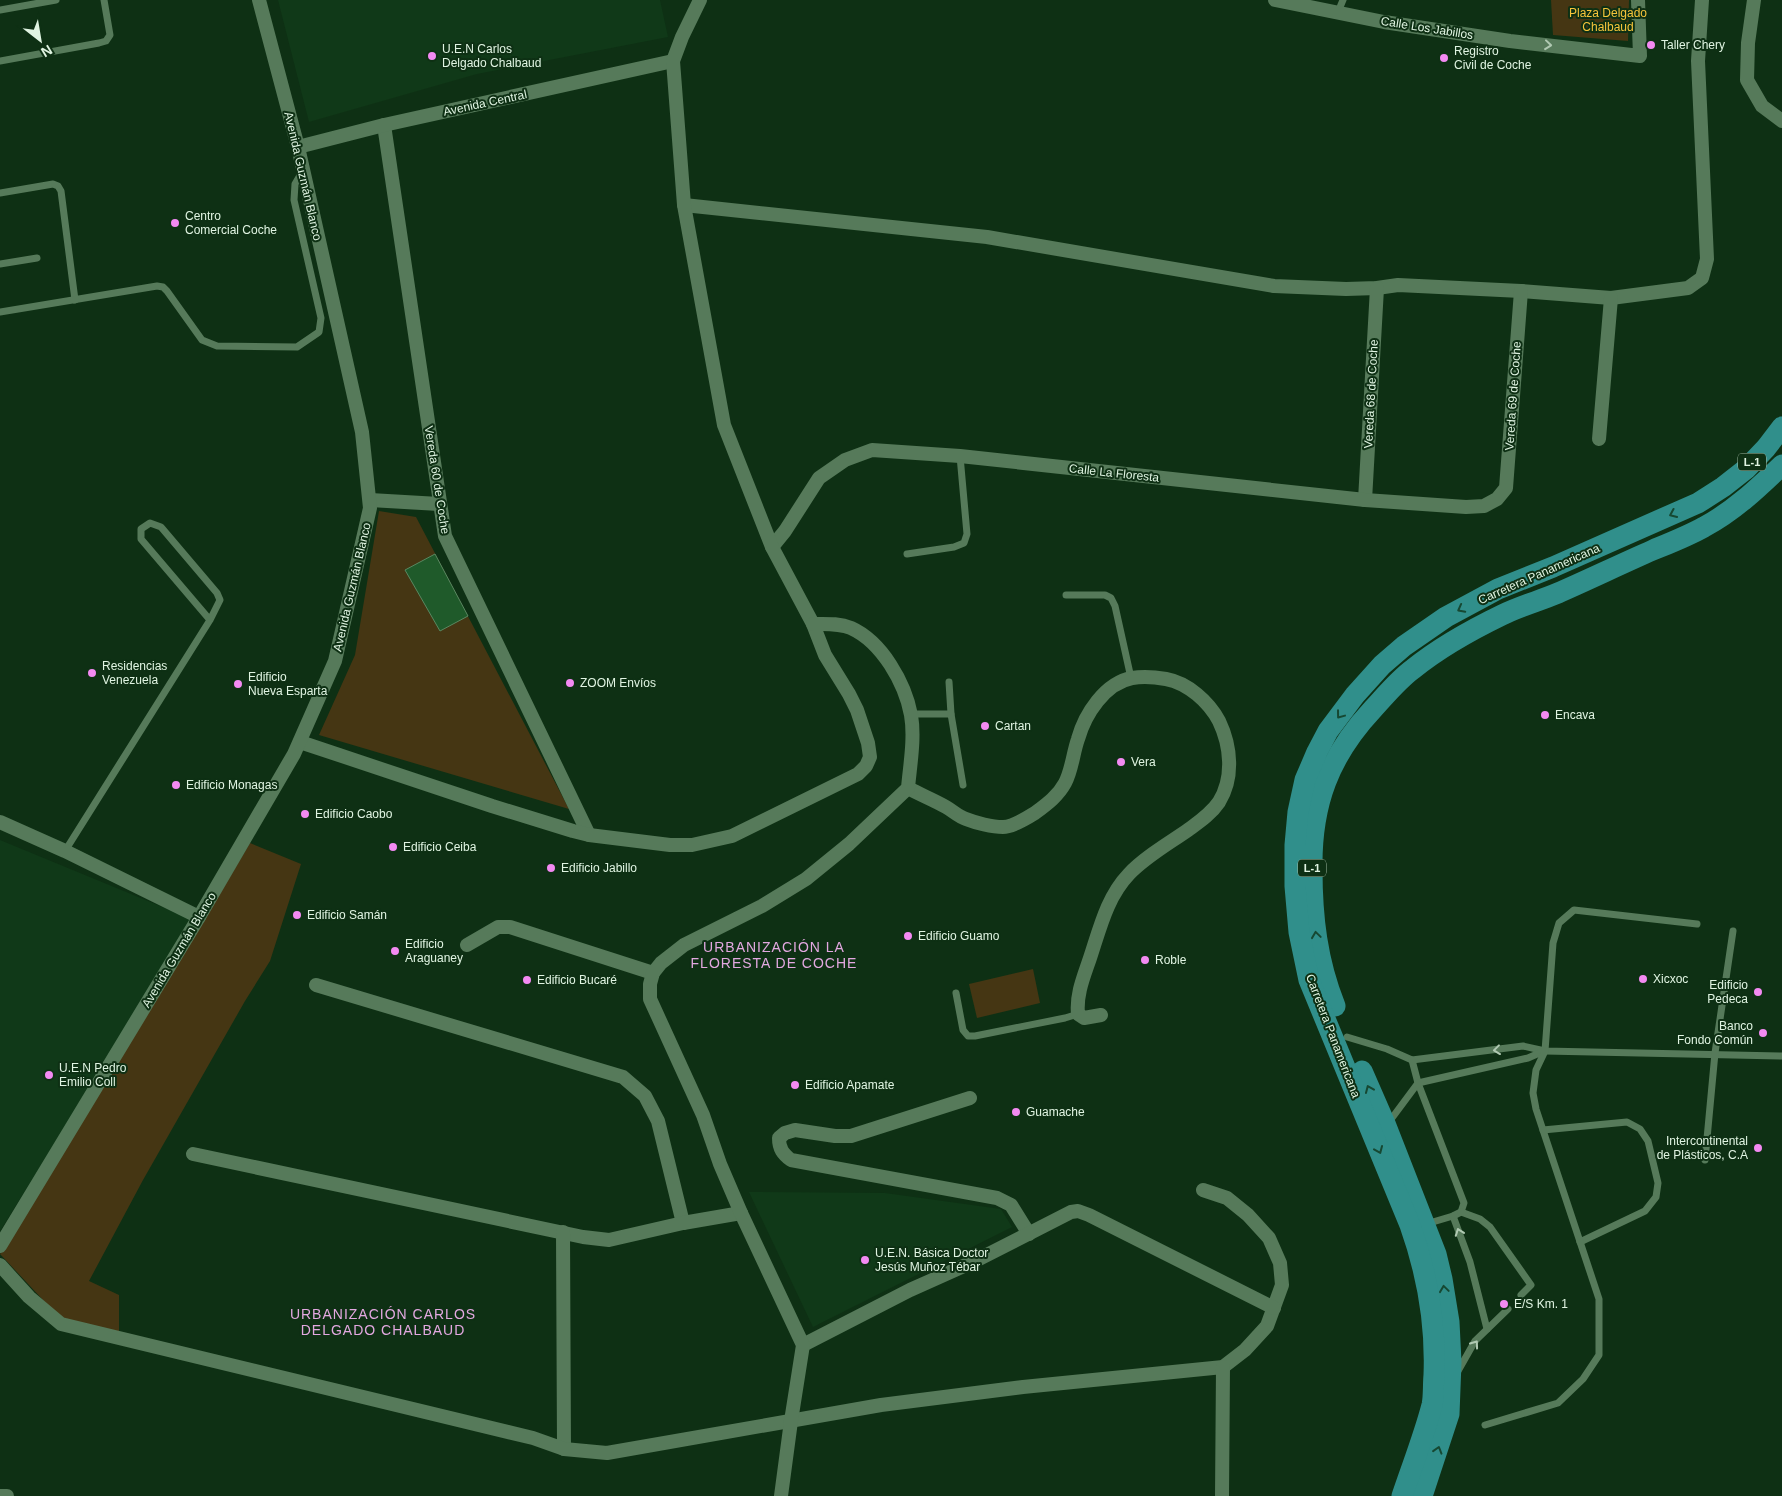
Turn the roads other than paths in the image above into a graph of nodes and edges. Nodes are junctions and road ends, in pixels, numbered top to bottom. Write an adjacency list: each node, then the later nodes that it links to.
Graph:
1 (56, 0): 10 (lane)
2 (104, 0): 11 (lane)
3 (259, 0): 15 (street, Avenida Guzmán Blanco)
4 (700, 0): 12 (street)
5 (1275, 0): 9 (street, Calle Los Jabillos)
6 (1638, 0): 9 (street, Calle Los Jabillos, one-way to 6)
7 (1702, 0): 23 (street)
8 (1754, 0): 13 (street)
9 (1341, 6)
10 (0, 10)
11 (0, 61)
12 (673, 62): 14 (street, Avenida Central); 18 (street)
13 (1782, 121)
14 (384, 125): 15 (street, Avenida Central); 33 (street, Vereda 60 de Coche)
15 (298, 146): 16 (street, Avenida Guzmán Blanco)
16 (303, 172): 24 (lane); 31 (street, Avenida Guzmán Blanco)
17 (0, 193): 24 (lane)
18 (684, 205): 21 (street); 34 (street)
19 (37, 258): 20 (lane)
20 (0, 264)
21 (1377, 288): 22 (street); 32 (street, Vereda 68 de Coche)
22 (1521, 291): 23 (street); 30 (street, Vereda 69 de Coche)
23 (1611, 298): 27 (street)
24 (76, 300): 25 (lane)
25 (0, 312)
26 (1782, 427): 94 (main road, Carretera Panamericana / L-1, one-way to 94)
27 (1599, 439)
28 (960, 456): 32 (street, Calle La Floresta); 34 (street, Calle La Floresta); 35 (lane)
29 (1778, 472): 58 (main road, Carretera Panamericana / L-1, one-way to 29)
30 (1497, 499): 32 (street, Calle La Floresta)
31 (370, 500): 33 (street); 43 (street, Avenida Guzmán Blanco)
32 (1365, 500)
33 (439, 504): 47 (street, Vereda 60 de Coche)
34 (772, 547): 38 (street)
35 (907, 554)
36 (1066, 595): 39 (lane)
37 (210, 620): 37 (lane); 48 (lane)
38 (813, 624): 41 (street); 47 (street)
39 (1131, 678): 45 (street); 56 (street)
40 (949, 682): 42 (lane)
41 (910, 714): 42 (lane); 45 (street)
42 (951, 714): 44 (lane)
43 (300, 742): 47 (street); 49 (street, Avenida Guzmán Blanco)
44 (963, 785)
45 (908, 788): 53 (street)
46 (0, 822): 48 (street)
47 (589, 834)
48 (64, 851): 49 (street)
49 (199, 917): 78 (street, Avenida Guzmán Blanco)
50 (1697, 924): 59 (lane)
51 (1733, 931): 60 (lane)
52 (467, 945): 53 (street)
53 (653, 973): 71 (street)
54 (316, 985): 73 (street)
55 (956, 993): 56 (lane)
56 (1078, 1014): 57 (street)
57 (1101, 1015)
58 (1347, 1037): 62 (lane); 65 (main road, Carretera Panamericana / L-1, one-way to 58)
59 (1544, 1051): 60 (lane); 62 (lane, one-way to 62); 63 (lane); 66 (lane)
60 (1715, 1053): 61 (lane); 68 (lane)
61 (1782, 1056)
62 (1412, 1060): 63 (lane)
63 (1418, 1083): 65 (lane); 70 (lane)
64 (970, 1098): 76 (street)
65 (1386, 1126): 74 (main road, Carretera Panamericana / L-1)
66 (1543, 1130): 77 (lane); 77 (lane)
67 (193, 1154): 75 (street)
68 (1706, 1160)
69 (1203, 1190): 81 (street)
70 (1461, 1212): 72 (lane); 80 (lane)
71 (741, 1213): 73 (street); 84 (street)
72 (1453, 1216): 74 (lane); 83 (lane, one-way to 72)
73 (683, 1223): 75 (street)
74 (1426, 1224): 86 (main road, Carretera Panamericana / L-1, one-way to 74)
75 (563, 1232): 89 (street)
76 (1029, 1234): 81 (street); 84 (street)
77 (1580, 1242): 88 (lane)
78 (0, 1246)
79 (0, 1266): 89 (street)
80 (1521, 1295)
81 (1274, 1308): 85 (street)
82 (1508, 1309): 83 (lane)
83 (1487, 1329): 86 (lane, one-way to 83)
84 (803, 1345): 87 (street)
85 (1223, 1367): 87 (street); 93 (street)
86 (1450, 1385): 95 (main road, Carretera Panamericana / L-1, one-way to 86)
87 (791, 1421): 89 (street); 92 (street)
88 (1485, 1425)
89 (564, 1449)
90 (0, 1496): 91 (street)
91 (6, 1496)
92 (781, 1496)
93 (1222, 1496)
94 (1402, 1496)
95 (1422, 1496)

